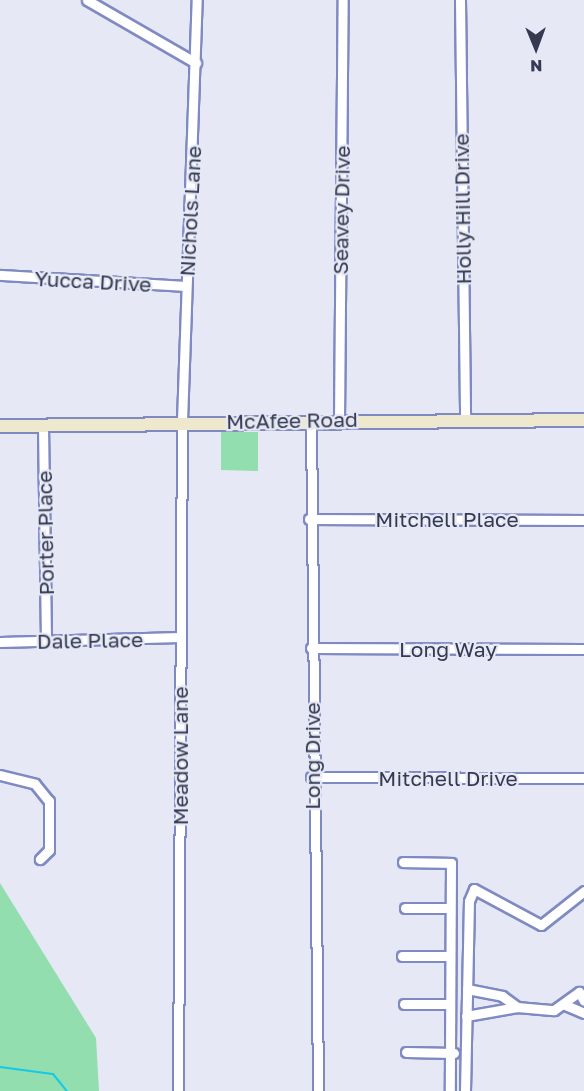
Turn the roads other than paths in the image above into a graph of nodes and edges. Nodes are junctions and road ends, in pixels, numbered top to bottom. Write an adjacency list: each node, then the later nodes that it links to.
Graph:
1 (87, 0): 5 (street)
2 (198, 0): 5 (street, Nichols Lane)
3 (343, 0): 10 (street, Seavey Drive)
4 (460, 0): 8 (street, Holly Hill Drive)
5 (196, 63): 7 (street, Nichols Lane)
6 (0, 275): 7 (street, Yucca Drive)
7 (186, 286): 12 (street, Nichols Lane)
8 (465, 419): 10 (street, McAfee Road); 11 (street, McAfee Road)
9 (310, 420): 10 (street, McAfee Road); 12 (street, McAfee Road); 15 (street, Long Drive)
10 (339, 420)
11 (584, 420)
12 (182, 421): 14 (street, McAfee Road); 17 (street, Meadow Lane)
13 (0, 426): 14 (street, McAfee Road)
14 (43, 426): 18 (street, Porter Place)
15 (309, 519): 16 (street, Mitchell Place); 20 (street, Long Drive)
16 (584, 520)
17 (180, 637): 18 (street, Dale Place); 47 (street, Meadow Lane)
18 (46, 641): 19 (street, Dale Place)
19 (0, 642)
20 (311, 648): 21 (street, Long Way); 23 (street, Long Drive)
21 (584, 649)
22 (0, 775): 25 (street)
23 (311, 777): 24 (street, Mitchell Drive); 48 (street, Long Drive)
24 (584, 778)
25 (40, 860)
26 (403, 861): 29 (street)
27 (584, 891): 32 (street)
28 (405, 908): 29 (street)
29 (450, 908): 31 (street)
30 (402, 956): 31 (street)
31 (450, 957): 35 (street)
32 (467, 989): 37 (street); 39 (street)
33 (584, 1001): 36 (street)
34 (404, 1004): 35 (street)
35 (450, 1004): 40 (street)
36 (563, 1004): 37 (street); 38 (street)
37 (517, 1007): 39 (street)
38 (584, 1013)
39 (466, 1016): 41 (street)
40 (450, 1026): 41 (street); 43 (street)
41 (465, 1026): 44 (street)
42 (406, 1052): 43 (street)
43 (450, 1053): 44 (street); 45 (street)
44 (465, 1054): 46 (street)
45 (450, 1089): 46 (street)
46 (465, 1089)
47 (178, 1091)
48 (318, 1091)

